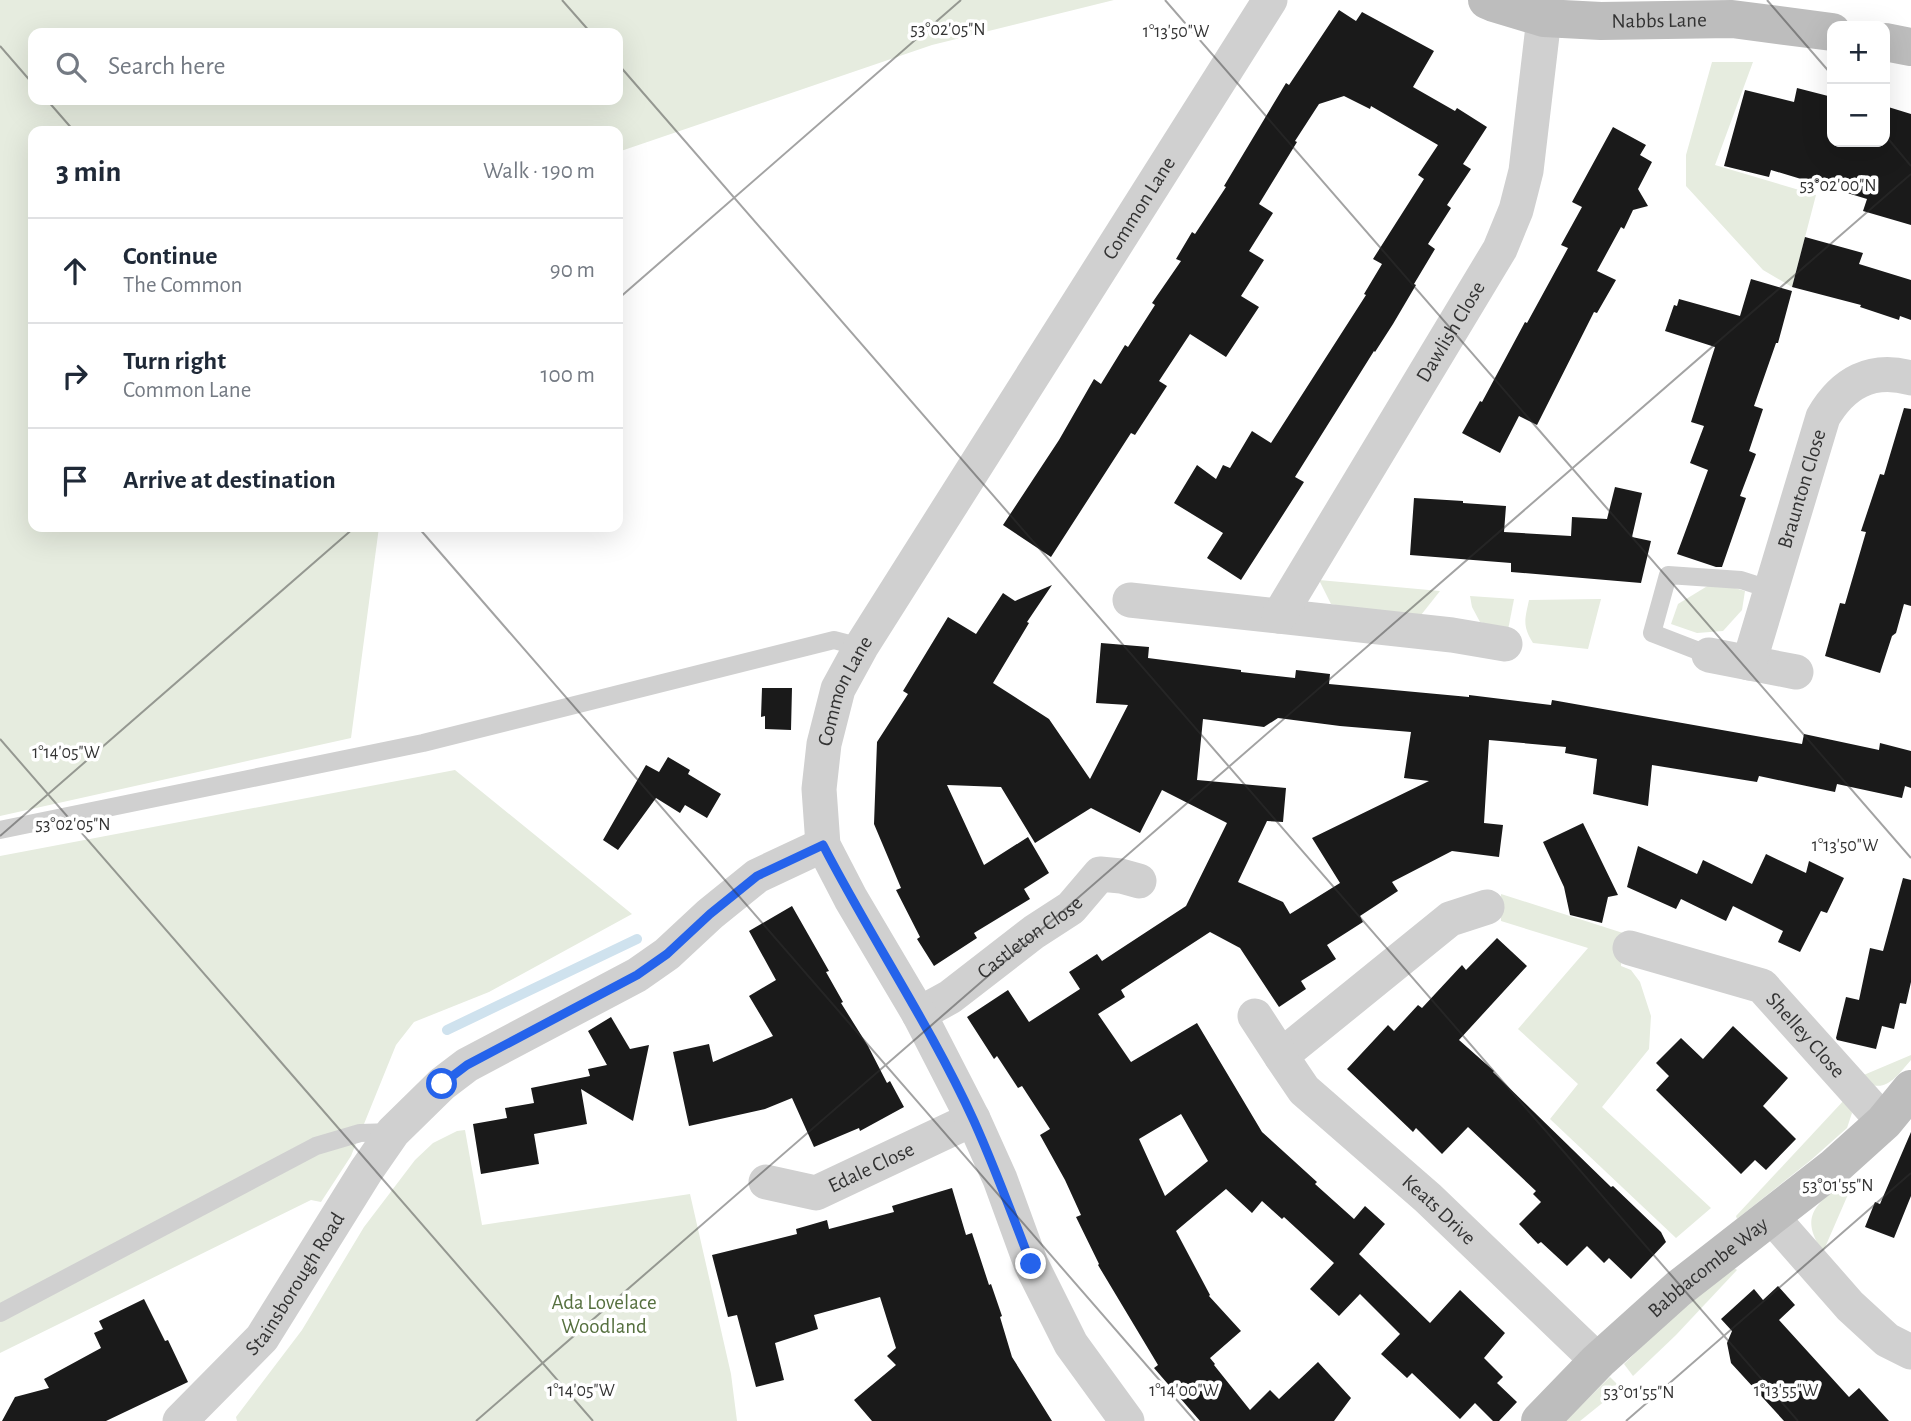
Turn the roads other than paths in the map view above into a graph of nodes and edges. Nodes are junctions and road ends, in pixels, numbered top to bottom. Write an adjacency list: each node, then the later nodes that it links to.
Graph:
1 (1270, 0): 12 (street, Common Lane)
2 (1487, 0): 3 (street, Nabbs Lane)
3 (1544, 18): 4 (street, Nabbs Lane); 10 (street, Dawlish Close)
4 (1827, 31)
5 (1890, 43): 6 (street)
6 (1911, 47)
7 (1911, 377): 8 (street, Braunton Close)
8 (1772, 590): 13 (lane); 14 (street, Braunton Close)
9 (1130, 600): 10 (street)
10 (1279, 616): 11 (street)
11 (1505, 644)
12 (861, 647): 16 (lane); 17 (street, Common Lane)
13 (1709, 656): 14 (street)
14 (1749, 663): 15 (street)
15 (1796, 673)
16 (0, 830)
17 (823, 845): 21 (street, Common Lane); 27 (street, Stainsborough Road)
18 (1139, 881): 21 (street, Castleton Close)
19 (1487, 908): 23 (street)
20 (1630, 948): 26 (street, Shelley Close)
21 (919, 1014): 25 (street, Common Lane)
22 (1255, 1016): 23 (street, Keats Drive)
23 (1281, 1056): 32 (street, Keats Drive)
24 (1911, 1089): 26 (street, Babbacombe Way)
25 (973, 1119): 28 (street, Edale Close); 33 (street, Common Lane)
26 (1884, 1122): 29 (street, Babbacombe Way)
27 (393, 1132): 30 (lane); 34 (street, Stainsborough Road)
28 (766, 1182)
29 (1772, 1216): 31 (street); 32 (street, Babbacombe Way)
30 (0, 1313)
31 (1911, 1352)
32 (1598, 1362): 35 (street, Babbacombe Way)
33 (1124, 1420)
34 (180, 1421)
35 (1540, 1421)

